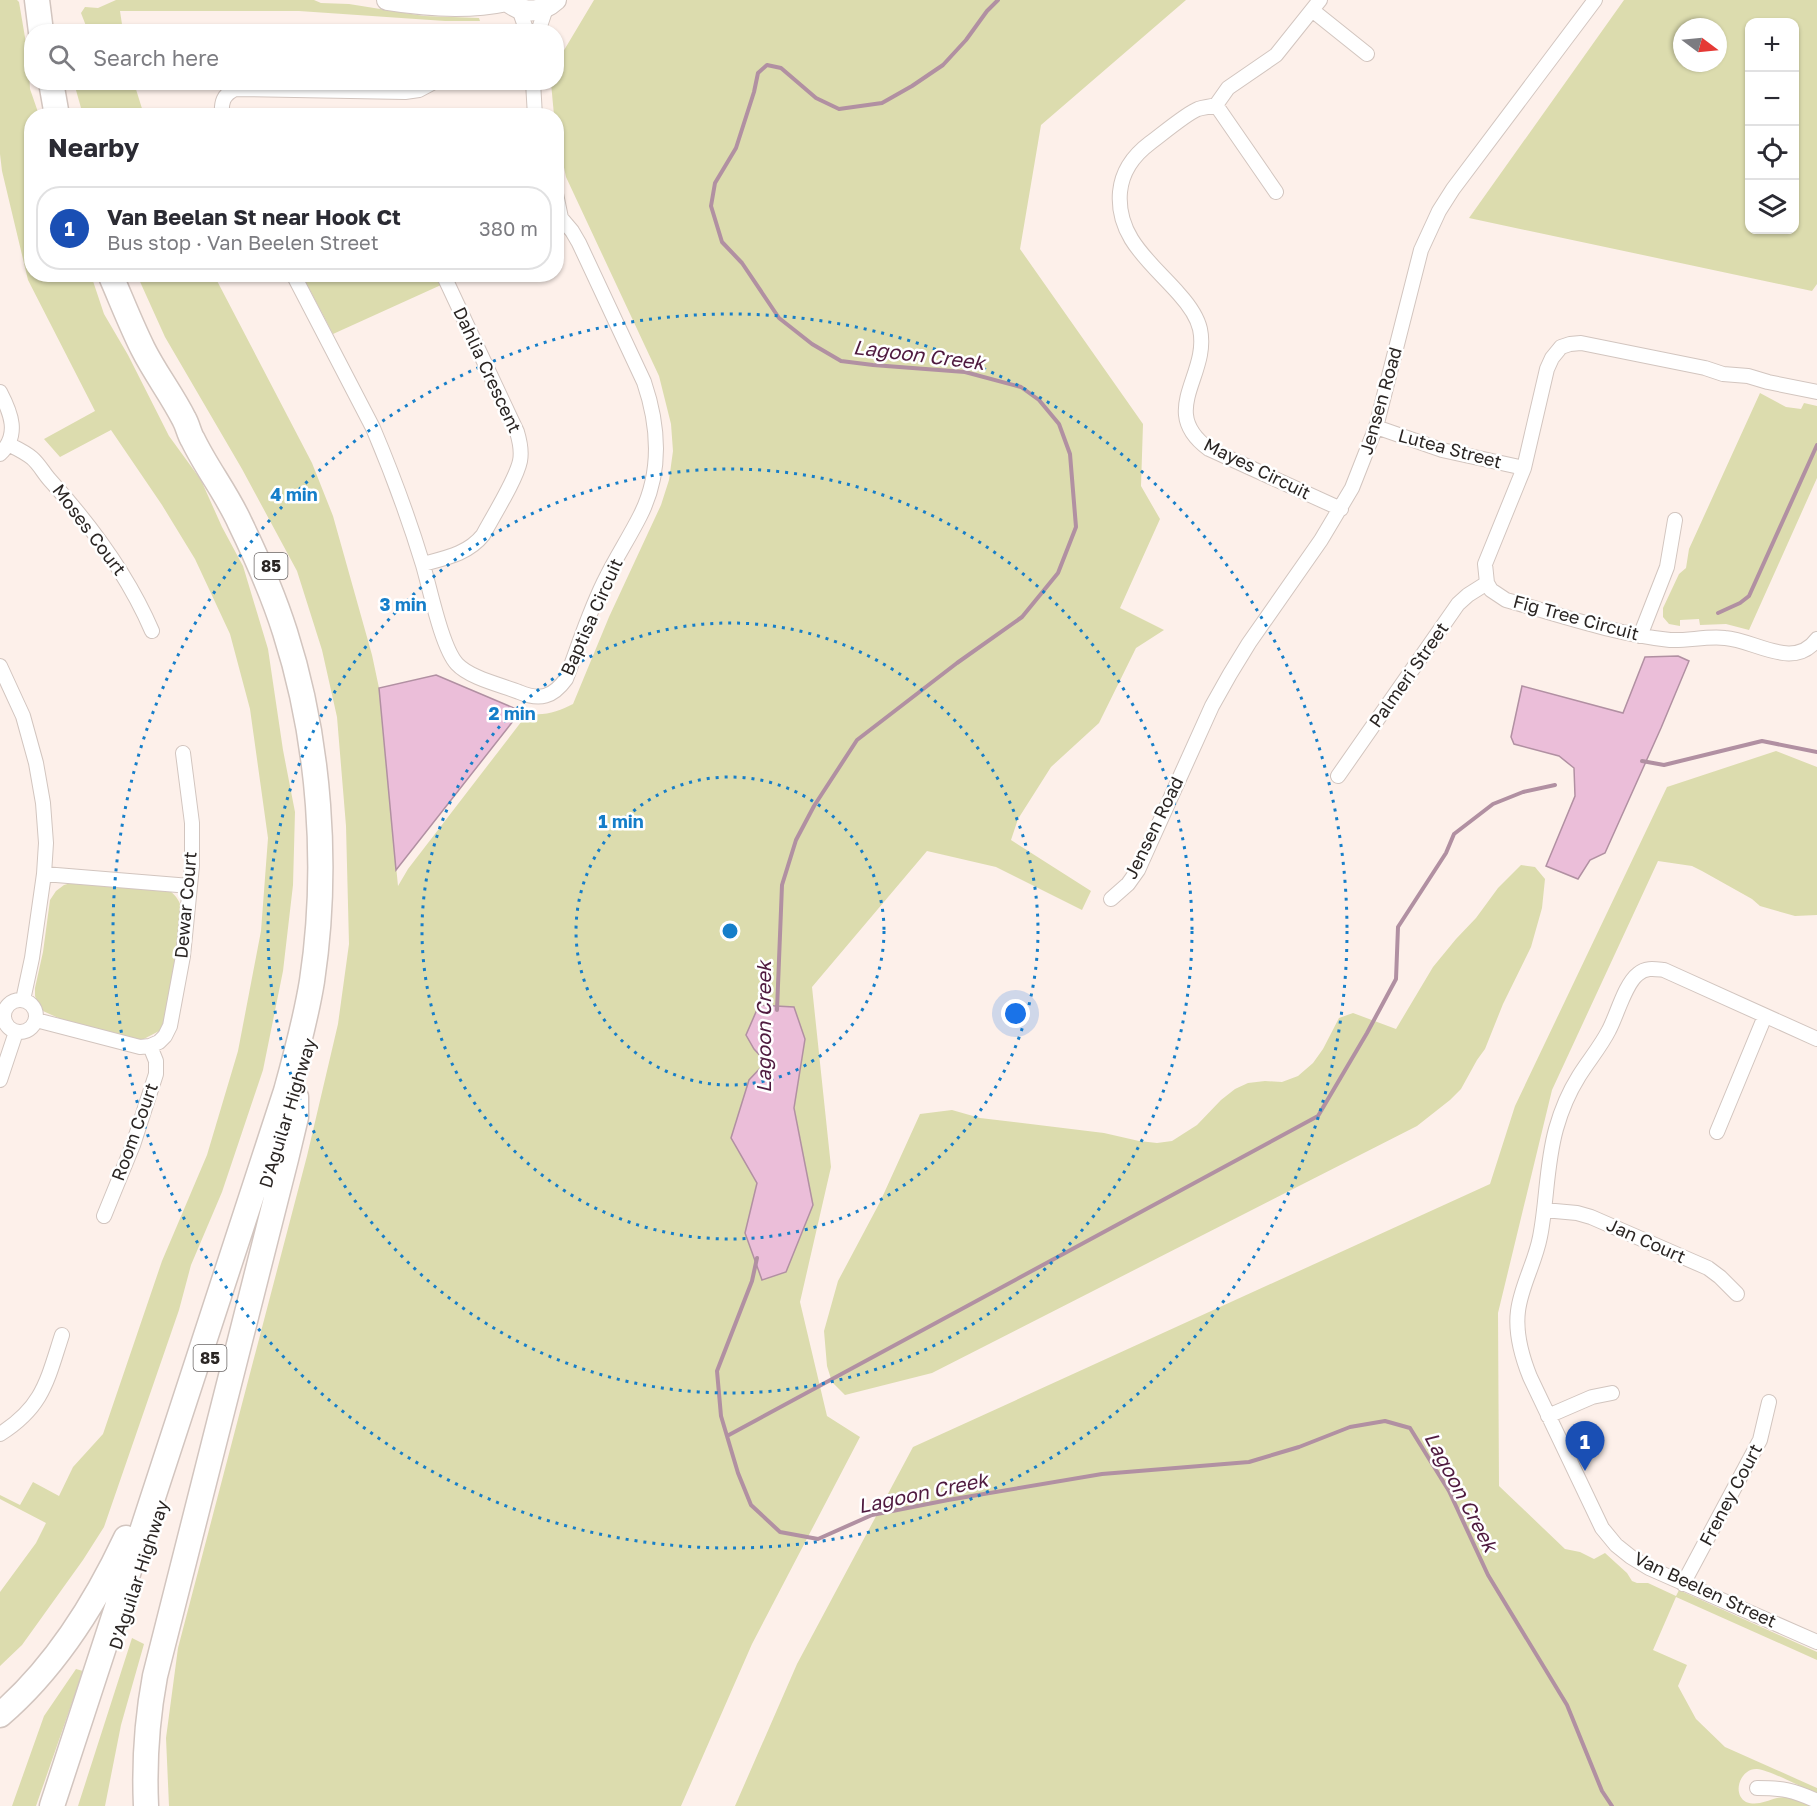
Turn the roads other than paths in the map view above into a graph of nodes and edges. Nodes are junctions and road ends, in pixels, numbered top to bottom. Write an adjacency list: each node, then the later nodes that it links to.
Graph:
1 (37, 0): 7 (highway)
2 (387, 0): 4 (main road)
3 (1595, 0): 28 (street, Jensen Road)
4 (511, 3): 5 (main road); 8 (street)
5 (551, 4): 9 (street)
6 (1316, 5): 10 (street); 16 (street, Mayes Circuit)
7 (41, 24)
8 (523, 24)
9 (542, 24)
10 (1367, 54)
11 (52, 90): 17 (highway)
12 (234, 90): 18 (street)
13 (292, 90): 14 (street)
14 (419, 90)
15 (533, 90): 19 (street)
16 (1216, 105): 20 (street); 31 (street, Mayes Circuit)
17 (56, 108)
18 (221, 108)
19 (534, 108)
20 (1276, 192)
21 (564, 224): 33 (street, Baptisa Circuit)
22 (114, 282): 27 (highway, D'Aguilar Highway / 85)
23 (297, 282): 33 (street, Baptisa Circuit)
24 (447, 282): 33 (street, Dahlia Crescent)
25 (0, 392): 29 (street)
26 (1817, 392): 30 (street)
27 (185, 421): 52 (highway, D'Aguilar Highway / 85); 58 (highway, D'Aguilar Highway / 85)
28 (1377, 427): 30 (street, Lutea Street); 31 (street, Jensen Road)
29 (4, 449): 35 (street, Moses Court)
30 (1524, 468): 34 (street)
31 (1341, 509): 43 (street, Jensen Road)
32 (1675, 520): 36 (street)
33 (423, 564)
34 (1487, 583): 36 (street, Fig Tree Circuit); 40 (street, Palmeri Street)
35 (152, 631)
36 (1640, 636): 37 (street, Fig Tree Circuit)
37 (1817, 639)
38 (0, 666): 41 (street)
39 (183, 753): 42 (street, Dewar Court)
40 (1338, 776)
41 (44, 874): 42 (street); 44 (street)
42 (190, 886): 50 (street, Dewar Court)
43 (1112, 899)
44 (23, 1000): 45 (street); 47 (street)
45 (2, 1012): 48 (street)
46 (1765, 1016): 49 (street, Van Beelen Street); 53 (street); 54 (street, Van Beelen Street)
47 (36, 1020): 48 (street); 50 (street)
48 (16, 1032): 51 (street)
49 (1817, 1039)
50 (150, 1046): 55 (street, Room Court)
51 (0, 1080)
52 (296, 1097): 69 (highway, D'Aguilar Highway / 85); 70 (highway)
53 (1717, 1132)
54 (1544, 1210): 56 (street, Jan Court); 61 (street, Van Beelen Street)
55 (104, 1216)
56 (1737, 1294)
57 (62, 1335): 62 (street)
58 (199, 1356): 65 (highway, D'Aguilar Highway / 85); 68 (highway)
59 (1612, 1393): 61 (street)
60 (1769, 1402): 63 (street, Freney Court)
61 (1548, 1416): 63 (street, Van Beelen Street)
62 (0, 1434)
63 (1683, 1584): 64 (street, Van Beelen Street)
64 (1817, 1642)
65 (0, 1715)
66 (1757, 1788): 67 (street)
67 (1817, 1802)
68 (52, 1806)
69 (64, 1806)
70 (146, 1806)

